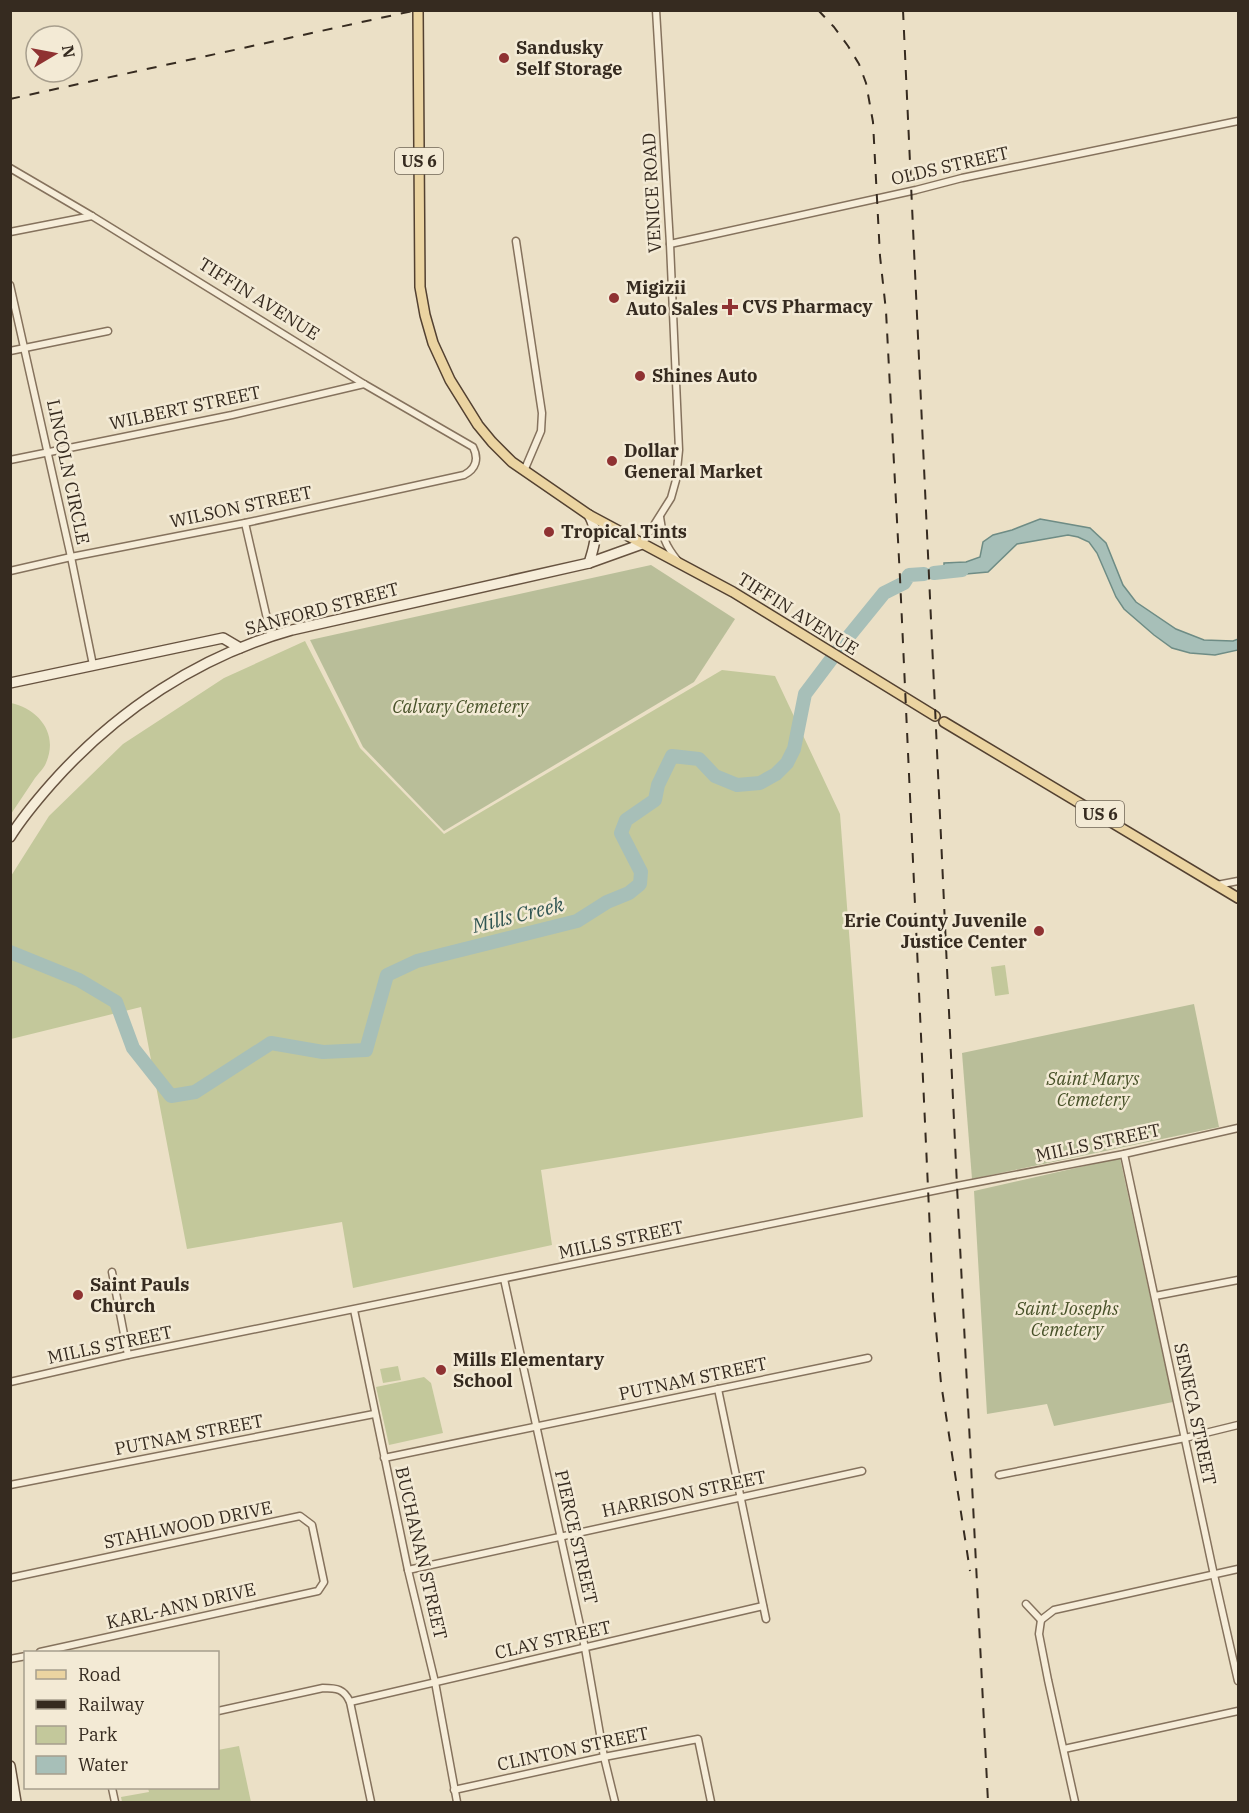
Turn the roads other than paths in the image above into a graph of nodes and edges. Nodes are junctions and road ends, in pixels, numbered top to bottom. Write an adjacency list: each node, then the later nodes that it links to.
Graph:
1 (418, 10): 17 (main road, US 6)
2 (656, 10): 8 (street, VENICE ROAD)
3 (1239, 121): 8 (street, OLDS STREET)
4 (10, 168): 5 (street, TIFFIN AVENUE)
5 (92, 216): 6 (street); 13 (street, TIFFIN AVENUE)
6 (10, 232)
7 (516, 241): 17 (street)
8 (669, 244): 19 (street, VENICE ROAD)
9 (10, 285): 11 (street, LINCOLN CIRCLE)
10 (108, 331): 11 (street)
11 (24, 348): 12 (street); 14 (street, LINCOLN CIRCLE)
12 (10, 351)
13 (364, 384): 14 (street, WILBERT STREET); 16 (street, TIFFIN AVENUE)
14 (48, 452): 15 (street, WILBERT STREET); 22 (street, LINCOLN CIRCLE)
15 (10, 460)
16 (475, 467): 20 (street, WILSON STREET)
17 (524, 471): 18 (main road, US 6)
18 (590, 515): 21 (main road, US 6); 23 (main road)
19 (660, 517): 21 (street, VENICE ROAD); 24 (street)
20 (245, 523): 22 (street, WILSON STREET); 26 (street)
21 (642, 544): 23 (main road, SANFORD STREET); 24 (main road, TIFFIN AVENUE / US 6)
22 (71, 557): 25 (street, WILSON STREET); 28 (street, LINCOLN CIRCLE)
23 (589, 562): 26 (main road, SANFORD STREET)
24 (682, 566): 30 (main road, TIFFIN AVENUE / US 6)
25 (10, 571)
26 (271, 636): 27 (main road, SANFORD STREET)
27 (240, 648): 28 (main road, SANFORD STREET); 32 (main road)
28 (93, 665): 29 (main road, SANFORD STREET)
29 (10, 682)
30 (935, 716)
31 (944, 722): 34 (main road, US 6)
32 (10, 837)
33 (1239, 881): 34 (street)
34 (1217, 885): 35 (main road, US 6)
35 (1239, 898)
36 (1239, 1128): 37 (street, MILLS STREET)
37 (1124, 1154): 39 (street, MILLS STREET); 41 (street, SENECA STREET)
38 (112, 1272): 43 (street)
39 (504, 1279): 42 (street, MILLS STREET); 49 (street, PIERCE STREET)
40 (1239, 1280): 41 (street)
41 (1155, 1296): 50 (street, SENECA STREET)
42 (354, 1310): 43 (street, MILLS STREET); 47 (street, BUCHANAN STREET)
43 (128, 1355): 45 (street, MILLS STREET)
44 (868, 1358): 46 (street, PUTNAM STREET)
45 (10, 1382)
46 (718, 1389): 49 (street, PUTNAM STREET); 55 (street)
47 (374, 1414): 51 (street, BUCHANAN STREET); 54 (street, PUTNAM STREET)
48 (1239, 1425): 50 (street)
49 (535, 1427): 51 (street, PUTNAM STREET); 56 (street, PIERCE STREET)
50 (1185, 1438): 53 (street); 59 (street, SENECA STREET)
51 (384, 1458): 58 (street, BUCHANAN STREET)
52 (862, 1470): 55 (street, HARRISON STREET)
53 (999, 1475)
54 (10, 1485)
55 (740, 1497): 56 (street, HARRISON STREET); 63 (street)
56 (561, 1536): 58 (street, HARRISON STREET); 66 (street, PIERCE STREET)
57 (1239, 1569): 59 (street)
58 (408, 1570): 69 (street, BUCHANAN STREET)
59 (1214, 1575): 65 (street); 68 (street, SENECA STREET)
60 (10, 1578): 61 (street, STAHLWOOD DRIVE)
61 (324, 1582): 67 (street, KARL-ANN DRIVE)
62 (1026, 1604): 65 (street)
63 (763, 1606): 64 (street); 66 (street, CLAY STREET)
64 (766, 1619)
65 (1041, 1620): 73 (street)
66 (585, 1648): 69 (street, CLAY STREET); 74 (street, PIERCE STREET)
67 (49, 1651)
68 (1239, 1681)
69 (435, 1682): 70 (street, CLAY STREET); 76 (street, BUCHANAN STREET)
70 (350, 1702): 71 (street); 78 (street)
71 (219, 1711)
72 (1239, 1711): 73 (street)
73 (1064, 1749): 82 (street)
74 (604, 1757): 76 (street, CLINTON STREET); 80 (street, PIERCE STREET); 81 (street, CLINTON STREET)
75 (10, 1766): 77 (main road)
76 (454, 1790): 79 (street, BUCHANAN STREET)
77 (16, 1803)
78 (371, 1803)
79 (457, 1803)
80 (615, 1803)
81 (711, 1803)
82 (1075, 1803)

